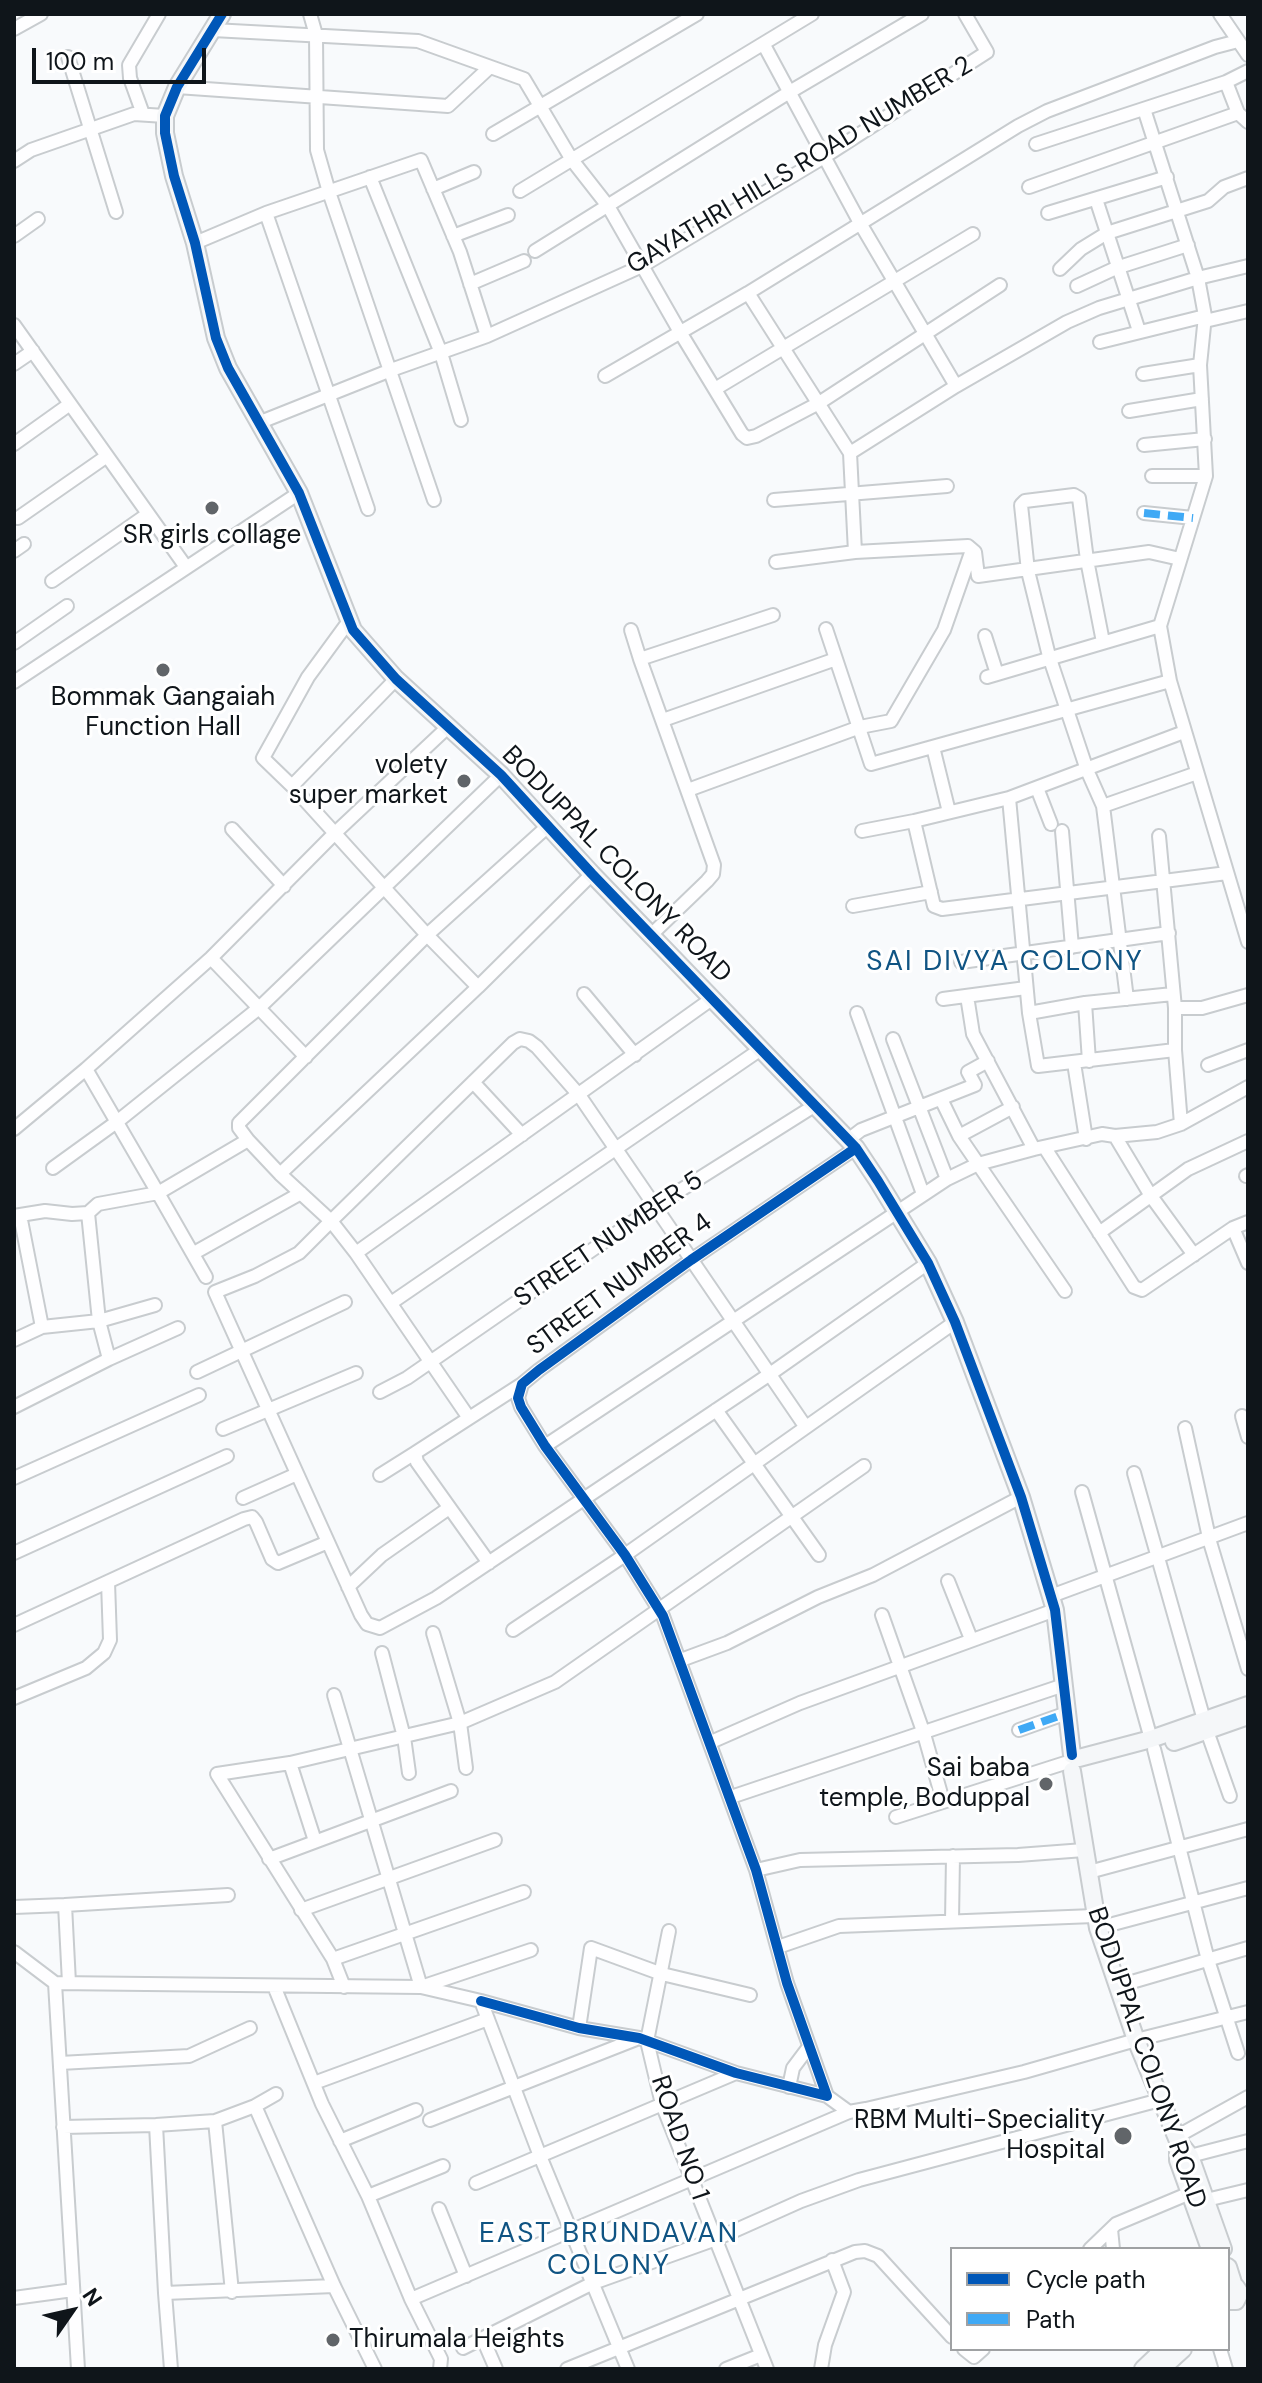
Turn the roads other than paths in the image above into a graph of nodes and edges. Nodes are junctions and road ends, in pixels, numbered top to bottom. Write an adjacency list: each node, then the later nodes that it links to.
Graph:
1 (41, 14): 10 (street)
2 (159, 14): 25 (street)
3 (222, 14): 11 (street, BODUPPAL COLONY ROAD)
4 (310, 14): 12 (street)
5 (697, 14): 23 (street)
6 (812, 14): 14 (street)
7 (922, 14): 21 (street)
8 (965, 14): 32 (street, GAYATHRI HILLS ROAD NUMBER 2)
9 (1220, 14): 13 (street)
10 (14, 29)
11 (213, 30): 12 (street); 20 (street, BODUPPAL COLONY ROAD)
12 (316, 35): 17 (street); 22 (street)
13 (1238, 41): 15 (street); 51 (street)
14 (764, 45): 21 (street); 33 (street)
15 (1248, 55)
16 (68, 57): 28 (street)
17 (490, 67): 22 (street); 23 (street)
18 (1248, 71): 19 (street)
19 (1226, 82): 24 (street); 27 (street)
20 (177, 87): 22 (street); 26 (street, BODUPPAL COLONY ROAD)
21 (788, 93): 32 (street); 44 (street)
22 (317, 98): 42 (street)
23 (541, 107): 29 (street); 33 (street)
24 (1144, 109): 30 (street); 31 (street)
25 (143, 114): 26 (street); 28 (street)
26 (165, 116): 56 (street, BODUPPAL COLONY ROAD)
27 (1243, 118): 30 (street)
28 (91, 127): 34 (street); 46 (street)
29 (493, 134)
30 (1156, 142): 37 (street); 39 (street)
31 (1036, 144)
32 (824, 157): 51 (street); 60 (street, GAYATHRI HILLS ROAD NUMBER 2)
33 (572, 160): 41 (street); 44 (street)
34 (14, 161)
35 (474, 172): 40 (street)
36 (370, 177): 40 (street); 42 (street); 81 (street)
37 (1167, 177): 43 (street); 45 (street)
38 (1248, 178): 45 (street)
39 (1029, 187)
40 (433, 189): 55 (street)
41 (520, 191)
42 (329, 192): 47 (street); 84 (street)
43 (1096, 199): 48 (street); 52 (street)
44 (608, 206): 58 (street); 60 (street)
45 (1178, 211): 52 (street); 57 (street)
46 (116, 212)
47 (266, 213): 56 (street); 89 (street)
48 (1048, 213)
49 (508, 215): 55 (street)
50 (38, 219): 54 (street)
51 (860, 223): 65 (street); 69 (street)
52 (1107, 233): 62 (street); 63 (street)
53 (973, 234): 65 (street)
54 (14, 236)
55 (453, 236): 66 (street)
56 (195, 243): 95 (street, BODUPPAL COLONY ROAD)
57 (1188, 245): 62 (street); 64 (street)
58 (535, 251)
59 (524, 261): 66 (street)
60 (642, 266): 75 (street); 77 (street, GAYATHRI HILLS ROAD NUMBER 2)
61 (1248, 266): 64 (street)
62 (1116, 268): 68 (street); 70 (street)
63 (1060, 269)
64 (1198, 278): 70 (street); 72 (street)
65 (893, 281): 76 (street); 79 (street)
66 (470, 284): 77 (street)
67 (1000, 285): 76 (street)
68 (1077, 286)
69 (748, 293): 75 (street); 79 (street)
70 (1128, 300): 74 (street); 87 (street)
71 (1248, 311): 72 (street)
72 (1205, 318): 74 (street); 83 (street)
73 (14, 325): 80 (street)
74 (1139, 331): 78 (street)
75 (680, 332): 86 (street); 88 (street)
76 (925, 334): 87 (street); 91 (street)
77 (487, 336): 81 (street, GAYATHRI HILLS ROAD NUMBER 2)
78 (1100, 342)
79 (783, 346): 88 (street); 91 (street)
80 (33, 351): 82 (street); 92 (street)
81 (441, 353): 84 (street, GAYATHRI HILLS ROAD NUMBER 2); 94 (street)
82 (14, 364)
83 (1200, 365): 85 (street); 90 (street)
84 (391, 370): 89 (street, GAYATHRI HILLS ROAD NUMBER 2); 106 (street)
85 (1143, 374)
86 (605, 376)
87 (956, 386): 99 (street)
88 (715, 389): 91 (street)
89 (329, 396): 95 (street, GAYATHRI HILLS ROAD NUMBER 2); 108 (street)
90 (1202, 399): 93 (street); 96 (street)
91 (819, 403): 99 (street)
92 (70, 404): 97 (street); 100 (street)
93 (1129, 411)
94 (461, 420)
95 (258, 423): 104 (street, BODUPPAL COLONY ROAD)
96 (1205, 439): 98 (street); 102 (street)
97 (14, 444)
98 (1144, 445)
99 (850, 453): 105 (street)
100 (107, 456): 110 (street); 111 (street)
101 (1152, 476): 102 (street)
102 (1206, 476): 112 (street)
103 (947, 486): 105 (street)
104 (299, 493): 118 (street); 123 (street, BODUPPAL COLONY ROAD)
105 (852, 493): 107 (street); 114 (street)
106 (434, 500)
107 (774, 500)
108 (368, 509)
109 (1144, 513): 112 (street)
110 (148, 514): 118 (street); 120 (street)
111 (18, 518)
112 (1193, 518): 115 (street)
113 (973, 548): 114 (street); 119 (street); 139 (street)
114 (855, 552): 117 (street)
115 (1180, 559): 116 (street); 124 (street)
116 (1087, 560): 119 (street); 119 (street); 128 (street)
117 (776, 562)
118 (186, 567): 135 (street)
119 (1028, 571): 130 (street)
120 (52, 581)
121 (67, 606): 129 (street)
122 (773, 615): 131 (street)
123 (349, 621): 133 (street, BODUPPAL COLONY ROAD); 145 (street)
124 (1160, 626): 128 (street); 134 (street)
125 (826, 629): 132 (street)
126 (631, 630): 131 (street)
127 (985, 636): 130 (street)
128 (1103, 642): 130 (street)
129 (14, 643)
130 (1049, 656): 136 (street)
131 (640, 659): 137 (street)
132 (836, 659): 137 (street); 139 (street)
133 (396, 679): 138 (street, BODUPPAL COLONY ROAD); 145 (street)
134 (1170, 681): 136 (street); 140 (street)
135 (14, 682)
136 (1066, 711): 141 (street); 142 (street)
137 (663, 720): 147 (street)
138 (449, 726): 144 (street, BODUPPAL COLONY ROAD); 155 (street)
139 (860, 727): 141 (street); 147 (street)
140 (1184, 732): 142 (street); 143 (street)
141 (933, 747): 150 (street)
142 (1087, 770): 146 (street); 149 (street)
143 (1197, 773): 149 (street); 157 (street)
144 (501, 775): 152 (street, BODUPPAL COLONY ROAD); 160 (street)
145 (292, 786): 155 (street)
146 (1037, 788): 148 (street); 164 (street)
147 (688, 790): 169 (street)
148 (1009, 798): 150 (street); 165 (street)
149 (1103, 806): 162 (street)
150 (949, 812): 151 (street)
151 (914, 821): 154 (street); 163 (street)
152 (548, 826): 158 (street, BODUPPAL COLONY ROAD); 168 (street)
153 (232, 829): 161 (street)
154 (862, 831)
155 (335, 833): 160 (street); 161 (street)
156 (1159, 836): 159 (street)
157 (1227, 873): 159 (street); 171 (street)
158 (592, 874): 169 (street, BODUPPAL COLONY ROAD); 176 (street)
159 (1163, 883): 162 (street); 167 (street)
160 (384, 885): 168 (street); 186 (street)
161 (284, 886): 174 (street)
162 (1115, 889): 164 (street); 170 (street)
163 (931, 892): 165 (street); 166 (street)
164 (1066, 894): 165 (street); 172 (street)
165 (1019, 898): 173 (street)
166 (853, 906)
167 (1169, 933): 170 (street); 179 (street)
168 (427, 935): 176 (street); 195 (street)
169 (651, 935): 182 (street, BODUPPAL COLONY ROAD)
170 (1118, 941): 172 (street); 184 (street)
171 (1248, 942)
172 (1072, 947): 173 (street)
173 (1023, 955): 175 (street); 177 (street)
174 (211, 958): 186 (street); 200 (street)
175 (961, 962)
176 (478, 987): 223 (street)
177 (1026, 988): 181 (street); 189 (street)
178 (584, 994): 194 (street)
179 (1173, 994): 184 (street); 187 (street)
180 (1248, 995): 187 (street)
181 (967, 996): 183 (street); 196 (street)
182 (713, 998): 191 (street, BODUPPAL COLONY ROAD); 194 (street)
183 (943, 999)
184 (1127, 999): 185 (street)
185 (1085, 1003): 189 (street); 197 (street)
186 (259, 1008): 195 (street); 209 (street)
187 (1175, 1008): 192 (street)
188 (857, 1013): 208 (street)
189 (1029, 1013): 198 (street)
190 (893, 1039): 206 (street)
191 (761, 1049): 205 (street, BODUPPAL COLONY ROAD); 219 (street)
192 (1175, 1050): 197 (street); 210 (street)
193 (1248, 1050): 199 (street)
194 (635, 1055): 203 (street)
195 (306, 1057): 216 (street)
196 (988, 1061): 204 (street, STREET NUMBER 4); 207 (street)
197 (1089, 1061): 198 (street)
198 (1074, 1063): 215 (street)
199 (1208, 1065)
200 (86, 1069): 209 (street); 211 (street)
201 (473, 1082): 203 (street); 212 (street); 233 (street)
202 (1248, 1087): 210 (street)
203 (579, 1095): 212 (street); 219 (street)
204 (941, 1099): 206 (street, STREET NUMBER 4); 213 (street)
205 (814, 1106): 218 (street, BODUPPAL COLONY ROAD); 229 (street, STREET NUMBER 5)
206 (919, 1107): 208 (street, STREET NUMBER 4); 224 (street)
207 (1013, 1107): 213 (street); 220 (street)
208 (893, 1117): 218 (street, STREET NUMBER 4); 227 (street)
209 (118, 1121): 222 (street); 225 (street)
210 (1181, 1124): 214 (street)
211 (14, 1129)
212 (522, 1135): 238 (street)
213 (959, 1136): 221 (street)
214 (1115, 1136): 215 (street); 228 (street)
215 (1086, 1139): 220 (street)
216 (248, 1140): 223 (street); 225 (street)
217 (1248, 1141): 228 (street)
218 (852, 1144): 230 (street, BODUPPAL COLONY ROAD); 240 (street, STREET NUMBER 4)
219 (616, 1149): 229 (street); 246 (street)
220 (1039, 1149): 221 (street); 236 (street)
221 (978, 1164): 224 (street); 244 (street)
222 (53, 1168)
223 (280, 1174): 226 (street)
224 (947, 1179): 227 (street)
225 (158, 1193): 231 (street); 237 (street)
226 (301, 1193): 233 (street); 237 (street)
227 (923, 1194): 230 (street)
228 (1151, 1196): 236 (street); 239 (street)
229 (657, 1205): 240 (street); 256 (street, STREET NUMBER 5)
230 (898, 1211): 241 (street, BODUPPAL COLONY ROAD); 249 (street)
231 (88, 1213): 232 (street); 248 (street)
232 (17, 1215): 251 (street)
233 (331, 1221): 238 (street); 254 (street)
234 (1248, 1222): 235 (street)
235 (1233, 1228): 239 (street); 242 (street)
236 (1099, 1233): 239 (street)
237 (194, 1253): 243 (street)
238 (356, 1253): 246 (street)
239 (1194, 1255)
240 (691, 1260): 249 (street); 260 (street, STREET NUMBER 4)
241 (928, 1263): 250 (street, BODUPPAL COLONY ROAD); 259 (street)
242 (1248, 1263)
243 (206, 1277)
244 (1065, 1291)
245 (345, 1302): 254 (street)
246 (391, 1303): 256 (street)
247 (155, 1305): 248 (street)
248 (99, 1321): 251 (street); 255 (street)
249 (734, 1321): 259 (street); 272 (street)
250 (955, 1322): 268 (street); 282 (street, BODUPPAL COLONY ROAD)
251 (42, 1327): 253 (street)
252 (178, 1328): 255 (street)
253 (14, 1340)
254 (242, 1352): 257 (street); 264 (street)
255 (109, 1359): 263 (street)
256 (431, 1362): 261 (street, STREET NUMBER 5); 267 (street)
257 (197, 1372)
258 (356, 1373): 264 (street)
259 (770, 1374): 265 (street); 268 (street)
260 (522, 1384): 267 (street); 272 (street, STREET NUMBER 4)
261 (380, 1392)
262 (199, 1395): 280 (street)
263 (14, 1407)
264 (268, 1409): 270 (street); 278 (street)
265 (716, 1410): 275 (street); 284 (street)
266 (1242, 1416): 271 (street)
267 (469, 1418): 273 (street)
268 (805, 1426): 275 (street)
269 (1185, 1428): 288 (street)
270 (223, 1429)
271 (1248, 1437)
272 (545, 1446): 284 (street, STREET NUMBER 4)
273 (415, 1453): 279 (street); 285 (street)
274 (227, 1456): 290 (street)
275 (753, 1464): 286 (street); 291 (street)
276 (864, 1466): 286 (street)
277 (1134, 1473): 293 (street)
278 (297, 1474): 283 (street); 289 (street)
279 (380, 1475)
280 (14, 1478)
281 (1082, 1492): 295 (street)
282 (1021, 1497): 299 (street, BODUPPAL COLONY ROAD); 307 (street)
283 (243, 1498)
284 (582, 1498): 291 (street, STREET NUMBER 4); 294 (street)
285 (449, 1508): 294 (street); 298 (street)
286 (792, 1517): 292 (street); 300 (street)
287 (1248, 1523): 288 (street)
288 (1209, 1537): 293 (street); 309 (street)
289 (328, 1542): 297 (street); 298 (street)
290 (14, 1553)
291 (625, 1555): 300 (street, STREET NUMBER 4); 303 (street)
292 (819, 1555)
293 (1158, 1556): 295 (street); 317 (street)
294 (489, 1563): 298 (street)
295 (1107, 1576): 299 (street); 322 (street)
296 (948, 1581): 305 (street)
297 (108, 1582): 302 (street); 312 (street)
298 (348, 1587)
299 (1053, 1603): 305 (street); 310 (street, BODUPPAL COLONY ROAD)
300 (659, 1610): 307 (street, STREET NUMBER 4); 316 (street)
301 (882, 1615): 308 (street)
302 (14, 1625)
303 (513, 1630)
304 (433, 1633): 316 (street)
305 (971, 1639): 308 (street)
306 (382, 1653): 320 (street)
307 (681, 1660): 321 (street, STREET NUMBER 4)
308 (901, 1667): 319 (street); 321 (street)
309 (1248, 1669)
310 (1064, 1685): 314 (street, BODUPPAL COLONY ROAD); 319 (street)
311 (334, 1695): 323 (street)
312 (14, 1698)
313 (1248, 1705): 317 (street)
314 (1067, 1713): 318 (street); 325 (street, BODUPPAL COLONY ROAD)
315 (1248, 1716): 317 (street)
316 (460, 1723): 320 (street); 326 (street)
317 (1206, 1726): 322 (street); 329 (street)
318 (1019, 1730)
319 (924, 1734): 330 (street); 331 (street)
320 (404, 1737): 323 (street); 327 (street)
321 (711, 1742): 330 (street, STREET NUMBER 4)
322 (1152, 1744): 325 (street); 337 (street)
323 (351, 1748): 324 (street); 333 (street)
324 (290, 1763): 336 (street); 340 (street)
325 (1073, 1763): 331 (street); 338 (street, BODUPPAL COLONY ROAD)
326 (466, 1768)
327 (409, 1773)
328 (451, 1791): 333 (street)
329 (1230, 1796)
330 (731, 1797): 341 (street, STREET NUMBER 4)
331 (943, 1801): 332 (street)
332 (896, 1817)
333 (371, 1819): 336 (street); 343 (street)
334 (1248, 1829): 337 (street)
335 (495, 1840): 343 (street)
336 (315, 1841): 340 (street)
337 (1178, 1848): 342 (street); 347 (street)
338 (1084, 1850): 339 (street); 342 (street, BODUPPAL COLONY ROAD)
339 (953, 1856): 341 (street); 351 (street)
340 (269, 1859): 350 (street)
341 (756, 1870): 355 (street, STREET NUMBER 4)
342 (1089, 1872): 352 (street, BODUPPAL COLONY ROAD)
343 (388, 1877): 350 (street); 354 (street)
344 (1248, 1888): 347 (street)
345 (524, 1892): 354 (street)
346 (228, 1895): 348 (street)
347 (1194, 1904): 352 (street); 360 (street)
348 (65, 1905): 349 (street); 363 (street)
349 (14, 1907)
350 (301, 1910): 359 (street)
351 (952, 1921): 352 (street); 355 (street)
352 (1096, 1922): 365 (street, BODUPPAL COLONY ROAD)
353 (669, 1931): 361 (street)
354 (406, 1932): 359 (street); 367 (street)
355 (778, 1947): 377 (street, STREET NUMBER 4)
356 (1248, 1948): 360 (street)
357 (531, 1950): 367 (street)
358 (14, 1952): 362 (street)
359 (333, 1959): 366 (street)
360 (1208, 1960): 365 (street); 371 (street)
361 (662, 1974): 368 (street); 374 (street); 375 (street)
362 (55, 1983): 363 (street); 379 (street)
363 (69, 1983): 364 (street)
364 (274, 1986): 366 (street); 381 (street)
365 (1118, 1986): 376 (street, BODUPPAL COLONY ROAD)
366 (344, 1987): 367 (street)
367 (421, 1987): 369 (street)
368 (750, 1995)
369 (481, 2001): 372 (street); 374 (street)
370 (1248, 2012): 371 (street)
371 (1226, 2017): 376 (street); 378 (street)
372 (488, 2019): 381 (street); 383 (street)
373 (250, 2028): 379 (street)
374 (579, 2028): 375 (street)
375 (643, 2039): 380 (street); 383 (street); 388 (street, ROAD NO 1)
376 (1136, 2040): 387 (street, BODUPPAL COLONY ROAD); 391 (street)
377 (808, 2048): 382 (street); 385 (street, STREET NUMBER 4)
378 (1238, 2053)
379 (60, 2063): 395 (street)
380 (736, 2073): 382 (street); 388 (street)
381 (314, 2083): 397 (street)
382 (789, 2087): 385 (street)
383 (514, 2088): 392 (street); 399 (street)
384 (276, 2094): 389 (street)
385 (827, 2096): 391 (street)
386 (1248, 2097): 396 (street)
387 (1160, 2100): 396 (street, BODUPPAL COLONY ROAD); 410 (street)
388 (662, 2104): 399 (street); 402 (street, ROAD NO 1)
389 (255, 2106): 393 (street); 418 (street)
390 (416, 2110): 397 (street)
391 (849, 2112): 402 (street)
392 (430, 2120)
393 (215, 2121): 394 (street); 420 (street)
394 (156, 2125): 395 (street); 421 (street)
395 (63, 2127): 419 (street)
396 (1177, 2139): 400 (street); 406 (street, BODUPPAL COLONY ROAD)
397 (340, 2141): 405 (street)
398 (1248, 2141): 400 (street)
399 (540, 2156): 403 (street); 409 (street)
400 (1190, 2156): 406 (street)
401 (443, 2166): 405 (street)
402 (691, 2179): 409 (street); 410 (street, ROAD NO 1)
403 (476, 2183)
404 (1248, 2190): 406 (street)
405 (368, 2196): 423 (street)
406 (1196, 2199): 408 (street); 413 (street, BODUPPAL COLONY ROAD); 414 (street)
407 (439, 2209): 416 (street)
408 (1111, 2229): 411 (street); 412 (street)
409 (572, 2230): 416 (street); 417 (street)
410 (716, 2239): 417 (street); 424 (street, ROAD NO 1)
411 (1092, 2247)
412 (1113, 2247)
413 (1209, 2247)
414 (1222, 2247)
415 (832, 2260): 424 (street); 425 (street); 442 (street)
416 (466, 2276): 423 (street)
417 (593, 2283): 426 (street); 427 (street)
418 (334, 2286): 420 (street); 435 (street)
419 (73, 2290): 422 (street); 433 (street)
420 (232, 2292): 421 (street)
421 (165, 2293): 434 (street)
422 (14, 2298)
423 (411, 2299): 436 (street)
424 (739, 2299): 427 (street); 432 (street, ROAD NO 1)
425 (950, 2335)
426 (483, 2339): 428 (street); 437 (street)
427 (619, 2346): 438 (street); 439 (street)
428 (463, 2348)
429 (1162, 2351): 444 (street)
430 (1181, 2351): 445 (street)
431 (974, 2352): 443 (street)
432 (761, 2355): 440 (street); 441 (street, ROAD NO 1)
433 (78, 2369)
434 (171, 2369)
435 (375, 2369)
436 (440, 2369)
437 (496, 2369)
438 (567, 2369)
439 (628, 2369)
440 (726, 2369)
441 (767, 2369)
442 (821, 2369)
443 (963, 2369)
444 (1143, 2369)
445 (1161, 2369)

